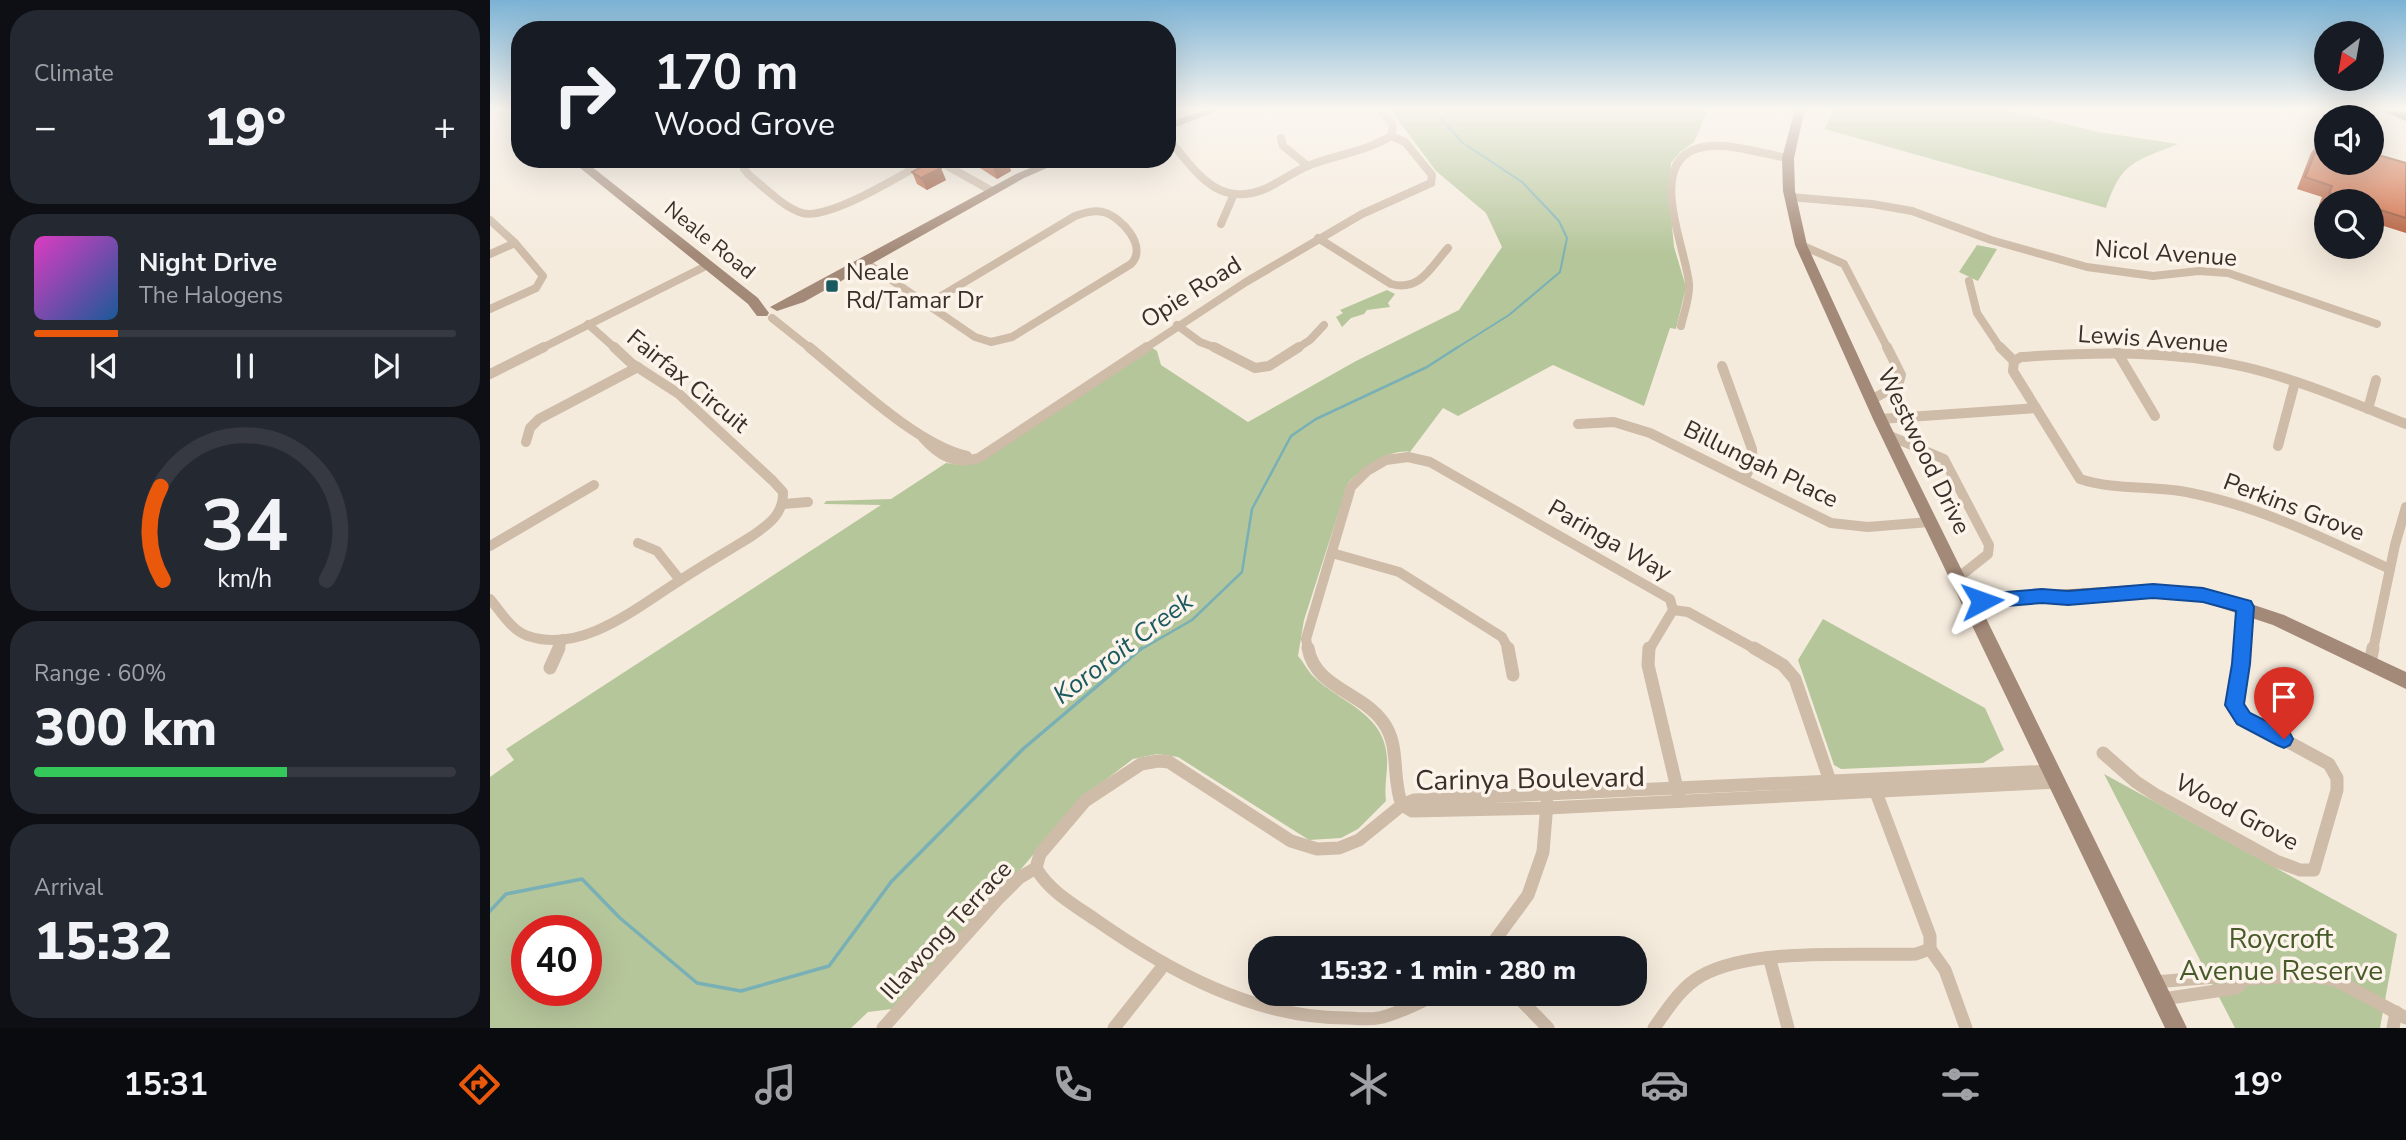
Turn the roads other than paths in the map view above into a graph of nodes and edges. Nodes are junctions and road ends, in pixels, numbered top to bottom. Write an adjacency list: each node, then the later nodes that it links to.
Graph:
1 (1185, 157): 15 (street)
2 (1297, 157): 8 (street)
3 (1337, 157): 8 (street)
4 (1416, 157): 21 (street, Opie Road)
5 (1680, 157): 38 (street)
6 (1780, 157): 7 (street)
7 (1788, 158): 16 (street, Westwood Drive)
8 (1308, 166): 15 (street)
9 (587, 168): 27 (street, Neale Road)
10 (744, 168): 11 (street)
11 (915, 168)
12 (949, 168): 14 (street)
13 (1037, 168): 14 (street)
14 (990, 193): 26 (street)
15 (1234, 194): 20 (street)
16 (1789, 194): 23 (street, Westwood Drive); 35 (street, Nicol Avenue)
17 (1110, 201): 18 (street)
18 (1103, 210): 31 (street); 39 (street)
19 (490, 220): 22 (street)
20 (1221, 224)
21 (1318, 238): 24 (street); 36 (street, Opie Road)
22 (515, 243): 25 (street); 30 (street)
23 (1801, 245): 48 (street, Westwood Drive); 48 (street)
24 (1448, 248)
25 (490, 254)
26 (867, 261): 31 (street); 33 (street)
27 (706, 263): 33 (street, Neale Road); 34 (street, Fairfax Circuit)
28 (556, 281): 30 (street)
29 (1969, 281): 42 (street, Perkins Grove)
30 (542, 282): 32 (street)
31 (928, 304): 39 (street)
32 (490, 309)
33 (774, 312): 58 (street, Neale Road)
34 (588, 324): 44 (street, Fairfax Circuit); 45 (street, Fairfax Circuit)
35 (2377, 324)
36 (1177, 325): 37 (street); 58 (street, Opie Road)
37 (1324, 325)
38 (1681, 326)
39 (995, 342): 41 (street)
40 (2117, 352): 42 (street, Lewis Avenue); 47 (street, Lewis Avenue); 51 (street)
41 (992, 353)
42 (2014, 360): 49 (street, Perkins Grove)
43 (1722, 366): 59 (street)
44 (638, 368): 56 (street); 62 (street, Fairfax Circuit)
45 (492, 369)
46 (2376, 380): 50 (street)
47 (2295, 382): 50 (street, Lewis Avenue); 57 (street)
48 (1871, 400): 52 (street, Westwood Drive)
49 (2036, 408): 52 (street); 68 (street, Perkins Grove)
50 (2368, 409): 54 (street, Lewis Avenue)
51 (2155, 416)
52 (1880, 419): 55 (street, Westwood Drive)
53 (1578, 424): 59 (street, Billungah Place)
54 (2406, 424)
55 (1888, 435): 64 (street, Westwood Drive); 69 (street)
56 (526, 442)
57 (2278, 446)
58 (958, 459)
59 (1744, 479): 64 (street, Billungah Place)
60 (594, 485): 66 (street)
61 (808, 502): 62 (street)
62 (783, 504): 70 (street)
63 (2406, 507): 68 (street)
64 (1929, 522): 69 (street, Westwood Drive)
65 (638, 543): 70 (street)
66 (490, 546)
67 (1332, 553): 74 (street, Paringa Way); 78 (street); 87 (street)
68 (2390, 569): 76 (street)
69 (1959, 577): 72 (street, Westwood Drive)
70 (680, 580): 75 (street)
71 (490, 599): 75 (street)
72 (1973, 607): 73 (street); 81 (street, Westwood Drive)
73 (2245, 607): 76 (street); 80 (street, Wood Grove)
74 (1673, 610): 83 (street, Paringa Way); 84 (street)
75 (563, 639): 77 (street)
76 (2370, 663): 79 (street)
77 (550, 668)
78 (1513, 675)
79 (2406, 681)
80 (2103, 753)
81 (2055, 776): 82 (street, Carinya Boulevard); 94 (street, Westwood Drive)
82 (1873, 785): 84 (street, Carinya Boulevard); 91 (street)
83 (1677, 787): 84 (street, Carinya Boulevard); 85 (street, Carinya Boulevard); 86 (street, Paringa Way)
84 (1831, 787): 86 (street, Carinya Boulevard)
85 (1545, 794): 87 (street, Carinya Boulevard); 88 (street)
86 (1680, 802): 88 (street, Carinya Boulevard)
87 (1402, 805): 88 (street, Carinya Boulevard); 89 (street, Illawong Terrace)
88 (1548, 808): 90 (street)
89 (1036, 868): 93 (street); 98 (street, Illawong Terrace)
90 (1498, 936)
91 (1930, 949): 92 (street); 103 (street)
92 (1770, 960): 101 (street); 102 (street)
93 (1160, 970): 95 (street); 99 (street)
94 (2158, 990): 97 (street); 104 (street, Westwood Drive)
95 (1408, 1006)
96 (1527, 1006): 100 (street)
97 (2401, 1015): 105 (street)
98 (883, 1028)
99 (1114, 1028)
100 (1548, 1028)
101 (1654, 1028)
102 (1788, 1028)
103 (1966, 1028)
104 (2176, 1028)
105 (2393, 1028)

